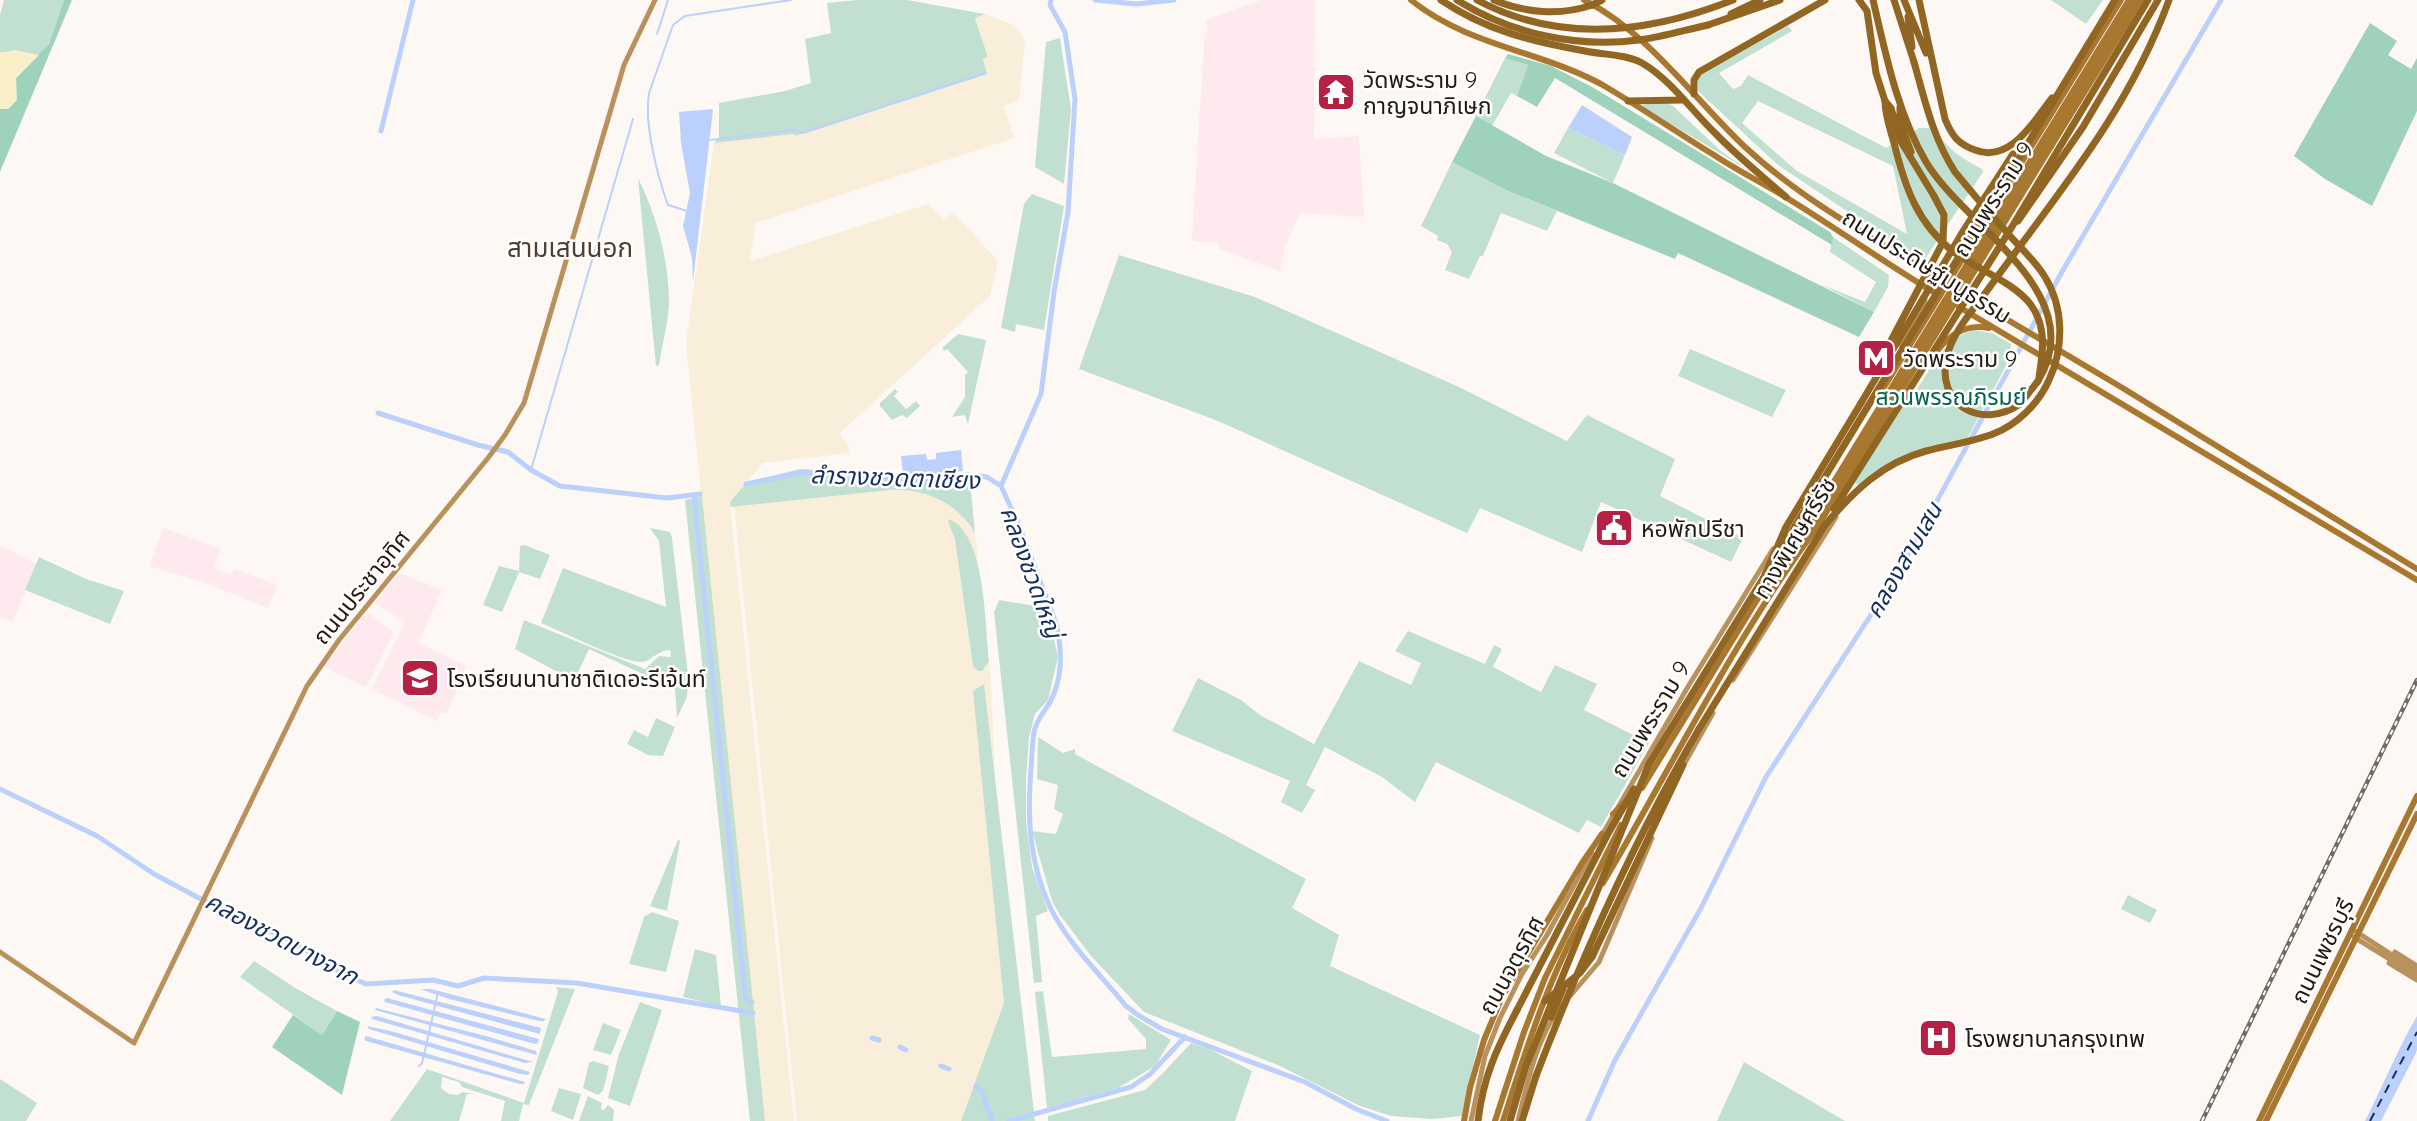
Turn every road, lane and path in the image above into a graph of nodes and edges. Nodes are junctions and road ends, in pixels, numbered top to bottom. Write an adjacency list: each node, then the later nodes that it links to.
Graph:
1 (654, 0): 80 (main road, ถนนประชาอุทิศ)
2 (1411, 0): 31 (main road, ถนนประดิษฐ์มนูธรรม)
3 (1441, 0): 30 (highway)
4 (1457, 0): 25 (highway, bridge)
5 (1477, 0): 9 (highway, bridge)
6 (1494, 0): 8 (highway)
7 (1584, 0): 29 (main road, ถนนประดิษฐ์มนูธรรม)
8 (1602, 0)
9 (1733, 0)
10 (1760, 0): 25 (highway)
11 (1780, 0): 25 (highway)
12 (1825, 0): 29 (highway)
13 (1859, 0): 32 (highway)
14 (1873, 0): 33 (highway, bridge)
15 (1894, 0): 26 (highway)
16 (1919, 0): 27 (highway)
17 (2115, 0): 28 (highway, ทางพิเศษศรีรัช, bridge)
18 (2121, 0): 34 (main road, ถนนพระราม 9)
19 (2129, 0): 61 (main road, ถนนพระราม 9, bridge)
20 (2138, 0): 40 (main road, ถนนพระราม 9); 61 (main road, ถนนพระราม 9, bridge)
21 (2148, 0): 39 (highway, ทางพิเศษศรีรัช, bridge)
22 (2158, 0): 39 (highway, bridge)
23 (2169, 0): 52 (highway, bridge)
24 (1905, 3): 26 (highway); 27 (highway)
25 (1708, 25)
26 (1914, 62): 60 (highway, bridge)
27 (1932, 66): 28 (highway, bridge)
28 (2062, 87): 65 (highway, ทางพิเศษศรีรัช, bridge)
29 (1694, 94): 37 (main road, ถนนประดิษฐ์มนูธรรม)
30 (1683, 100): 31 (highway); 36 (highway)
31 (1628, 101): 36 (main road, ถนนประดิษฐ์มนูธรรม)
32 (1885, 101): 35 (highway); 52 (highway, bridge)
33 (1900, 105): 35 (highway); 52 (highway, bridge)
34 (2050, 115): 41 (main road, ถนนพระราม 9); 54 (highway, bridge)
35 (1919, 172): 54 (highway, bridge)
36 (1786, 197): 38 (main road, ถนนประดิษฐ์มนูธรรม)
37 (1819, 203): 38 (main road); 42 (main road, ถนนประดิษฐ์มนูธรรม)
38 (1812, 214): 43 (main road, ถนนประดิษฐ์มนูธรรม)
39 (2010, 230): 60 (highway, ทางพิเศษศรีรัช, bridge)
40 (1998, 232): 45 (main road, ถนนพระราม 9); 47 (main road)
41 (1964, 256): 42 (main road); 44 (main road, ถนนพระราม 9)
42 (1922, 268): 44 (main road, ถนนประดิษฐ์มนูธรรม)
43 (1919, 283): 46 (main road, ถนนประดิษฐ์มนูธรรม); 50 (main road)
44 (1947, 284): 45 (main road, ถนนประดิษฐ์มนูธรรม); 46 (main road, ถนนพระราม 9)
45 (1962, 292): 47 (main road, ถนนประดิษฐ์มนูธรรม); 48 (main road, ถนนพระราม 9)
46 (1940, 296): 48 (main road, ถนนประดิษฐ์มนูธรรม); 50 (main road, ถนนพระราม 9)
47 (1974, 300): 56 (main road, ถนนประดิษฐ์มนูธรรม)
48 (1954, 305): 49 (main road, ถนนประดิษฐ์มนูธรรม); 51 (main road, ถนนพระราม 9)
49 (1994, 329): 53 (main road); 57 (main road, ถนนประดิษฐ์มนูธรรม)
50 (1900, 353): 51 (main road); 62 (main road, ถนนพระราม 9); 71 (main road, ถนนพระราม 9)
51 (1918, 365): 53 (main road, ถนนพระราม 9)
52 (2038, 381)
53 (1897, 398): 59 (main road, ถนนพระราม 9)
54 (1861, 403): 65 (highway, bridge)
55 (2199, 426): 56 (main road)
56 (2195, 433): 64 (main road, ถนนประดิษฐ์มนูธรรม)
57 (2189, 445): 58 (main road); 66 (main road, ถนนประดิษฐ์มนูธรรม)
58 (2185, 453)
59 (1849, 474): 63 (main road, ถนนพระราม 9); 85 (main road, ถนนพระราม 9)
60 (1825, 524): 67 (highway, ทางพิเศษศรีรัช)
61 (1810, 525): 62 (main road, ถนนพระราม 9); 63 (main road, ถนนพระราม 9)
62 (1785, 554): 69 (main road, ถนนพระราม 9)
63 (1793, 561): 75 (main road, ถนนพระราม 9)
64 (2417, 569)
65 (1764, 577): 68 (highway, ทางพิเศษศรีรัช)
66 (2417, 580)
67 (1699, 729): 83 (highway, bridge); 87 (highway, ทางพิเศษศรีรัช, bridge)
68 (1649, 764): 90 (highway, bridge); 93 (highway, ทางพิเศษศรีรัช, bridge)
69 (1646, 782): 71 (main road); 74 (main road, ถนนพระราม 9)
70 (2417, 796): 78 (main road, ถนนเพชรบุรี)
71 (1613, 814): 73 (main road, ถนนพระราม 9)
72 (2417, 814): 78 (main road, ถนนเพชรบุรี)
73 (1602, 834): 76 (main road, ถนนพระราม 9); 89 (main road, ถนนจตุรทิศ, bridge)
74 (1586, 895): 75 (main road); 77 (main road, ถนนพระราม 9)
75 (1595, 897): 84 (main road, ถนนพระราม 9)
76 (1552, 916): 77 (main road); 88 (main road, ถนนพระราม 9)
77 (1569, 931): 91 (main road, ถนนพระราม 9)
78 (2354, 934): 79 (main road); 86 (main road, ถนนเพชรบุรี)
79 (2381, 950): 81 (main road); 82 (main road)
80 (0, 951)
81 (2417, 968)
82 (2417, 978)
83 (1565, 985): 84 (highway); 85 (highway)
84 (1545, 1001): 92 (main road, ถนนพระราม 9)
85 (1551, 1017): 87 (main road)
86 (2305, 1032): 94 (main road, ถนนเพชรบุรี); 95 (main road, ถนนเพชรบุรี)
87 (1519, 1120)
88 (1464, 1121)
89 (1471, 1121)
90 (1478, 1121)
91 (1495, 1121)
92 (1503, 1121)
93 (1510, 1121)
94 (2259, 1121)
95 (2266, 1121)

